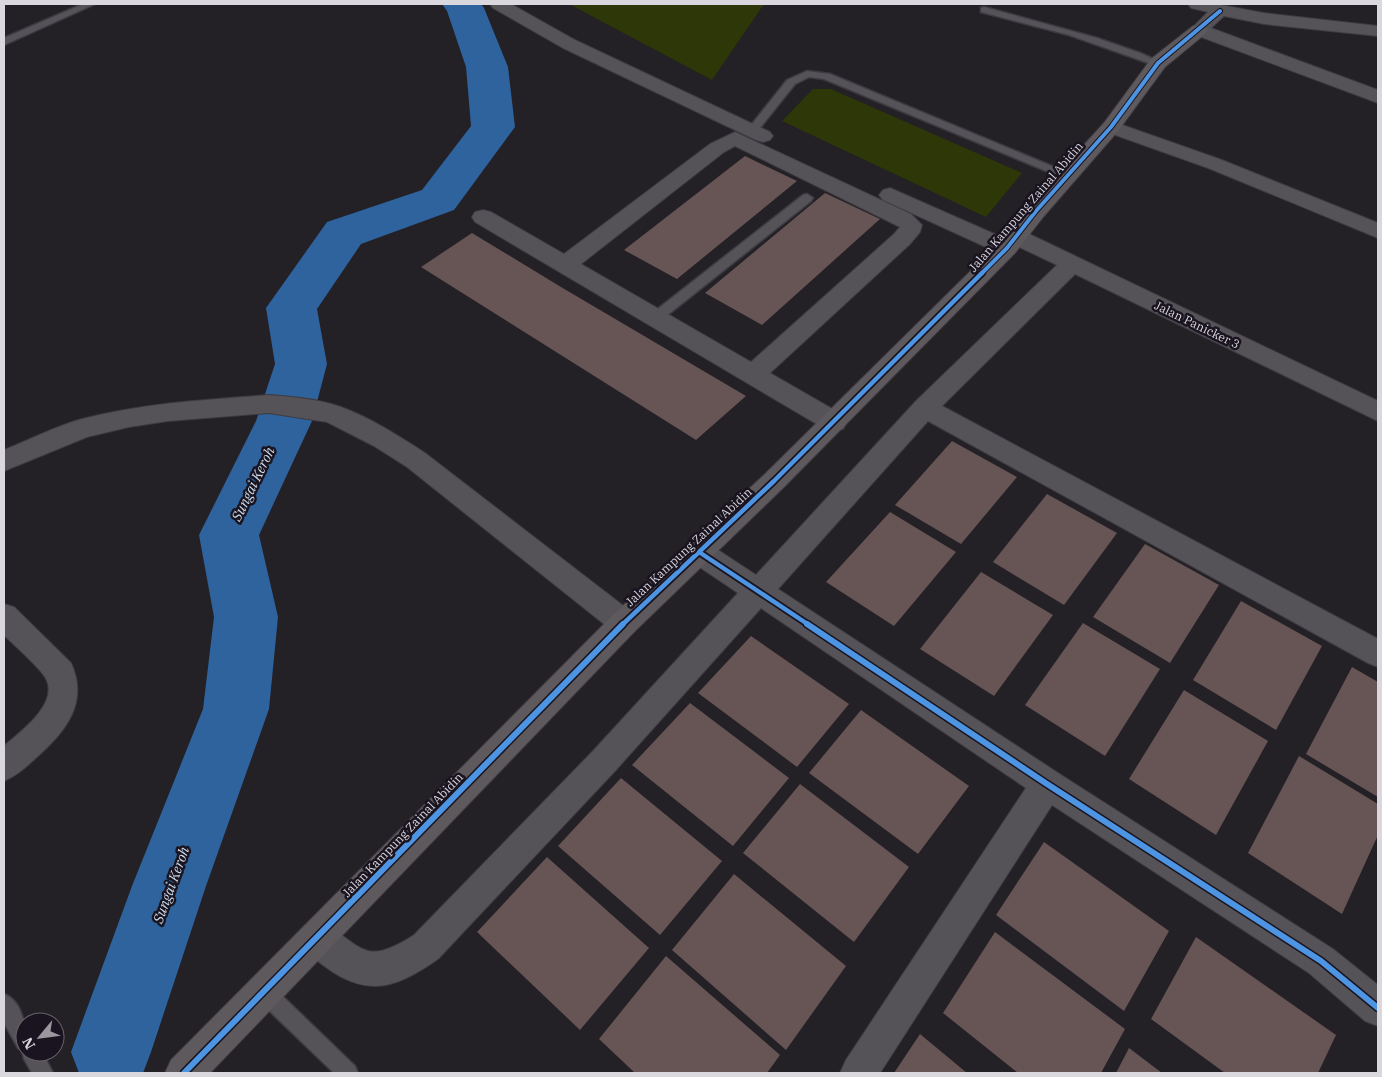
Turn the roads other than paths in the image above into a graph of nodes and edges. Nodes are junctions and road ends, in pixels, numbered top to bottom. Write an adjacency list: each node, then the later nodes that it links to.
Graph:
1 (90, 4): 7 (lane)
2 (499, 4): 11 (street, Jalan Panicker 3)
3 (984, 10): 8 (lane)
4 (1220, 11): 5 (street); 5 (street); 6 (street)
5 (1198, 17): 8 (street, Jalan Kampung Zainal Abidin); 9 (street)
6 (1378, 31)
7 (4, 42)
8 (1158, 63): 10 (street, Jalan Kampung Zainal Abidin)
9 (1378, 97)
10 (1111, 127): 12 (street, Jalan Kampung Zainal Abidin); 15 (street)
11 (752, 131): 12 (lane); 16 (street, Jalan Panicker 3)
12 (1066, 176): 16 (street, Jalan Kampung Zainal Abidin)
13 (807, 198): 19 (lane)
14 (483, 217): 18 (street)
15 (1378, 231)
16 (1012, 243): 17 (street, Jalan Panicker 3); 23 (street, Jalan Kampung Zainal Abidin)
17 (1072, 264): 21 (street); 22 (street, Jalan Panicker 3)
18 (565, 265): 19 (street); 20 (street)
19 (655, 318): 20 (street)
20 (754, 375): 23 (street)
21 (925, 408): 26 (street); 29 (street)
22 (1378, 412)
23 (834, 422): 25 (street, Jalan Kampung Zainal Abidin)
24 (4, 460): 28 (street)
25 (699, 552): 26 (street); 28 (street, Jalan Kampung Zainal Abidin)
26 (759, 591): 31 (street); 32 (street)
27 (4, 616): 30 (street)
28 (624, 623): 32 (street, Jalan Kampung Zainal Abidin)
29 (1378, 654)
30 (4, 766)
31 (1047, 784): 35 (street); 41 (street)
32 (316, 938): 33 (street, Jalan Kampung Zainal Abidin)
33 (264, 992): 39 (street, Jalan Kampung Zainal Abidin); 40 (lane)
34 (4, 1004): 36 (lane)
35 (1378, 1008)
36 (15, 1023)
37 (37, 1062): 38 (lane)
38 (43, 1073)
39 (184, 1073)
40 (348, 1073)
41 (859, 1073)

